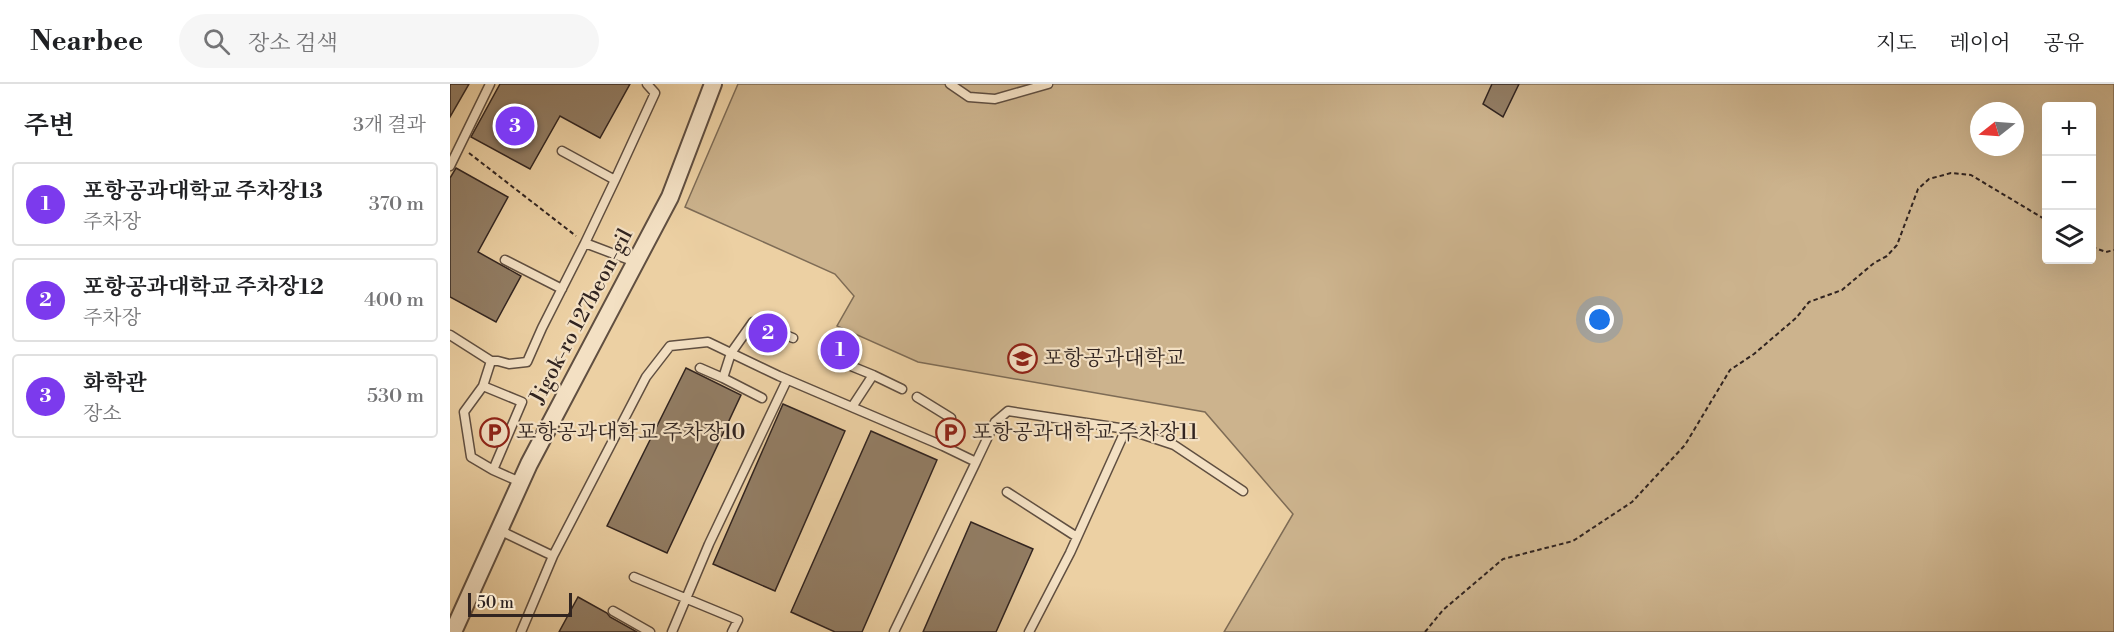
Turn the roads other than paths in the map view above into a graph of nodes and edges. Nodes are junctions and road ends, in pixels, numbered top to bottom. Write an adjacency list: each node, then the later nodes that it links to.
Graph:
1 (490, 84): 7 (lane)
2 (647, 84): 8 (lane)
3 (712, 84): 11 (street, Jigok-ro 127beon-gil)
4 (950, 84): 5 (lane)
5 (1048, 84)
6 (562, 151): 8 (lane)
7 (450, 166)
8 (615, 180): 9 (lane)
9 (585, 243): 11 (lane); 12 (lane)
10 (506, 260): 12 (lane)
11 (635, 262): 31 (street, Jigok-ro 127beon-gil)
12 (562, 290): 17 (lane)
13 (450, 335): 17 (lane)
14 (793, 338): 15 (lane)
15 (731, 353): 20 (lane); 21 (lane); 36 (lane)
16 (824, 355): 19 (lane)
17 (491, 361): 22 (lane)
18 (700, 368): 20 (lane)
19 (873, 375): 23 (lane); 26 (lane)
20 (723, 378): 25 (lane)
21 (787, 380): 26 (lane); 38 (lane)
22 (483, 386): 30 (lane); 30 (lane)
23 (902, 388)
24 (917, 397): 28 (lane)
25 (762, 398)
26 (852, 407): 28 (lane)
27 (1126, 429): 29 (lane); 32 (lane); 35 (lane)
28 (943, 446): 29 (lane)
29 (976, 462): 45 (lane)
30 (493, 470): 31 (lane)
31 (520, 482): 34 (street, Jigok-ro 127beon-gil)
32 (1243, 491)
33 (1006, 492): 35 (lane)
34 (499, 530): 36 (lane); 40 (street, Jigok-ro 127beon-gil)
35 (1077, 537): 46 (lane)
36 (553, 556): 41 (lane)
37 (634, 577): 38 (lane)
38 (686, 599): 43 (lane); 44 (lane)
39 (613, 611): 42 (lane)
40 (453, 632)
41 (520, 632)
42 (650, 632)
43 (672, 632)
44 (732, 632)
45 (894, 632)
46 (1029, 632)

